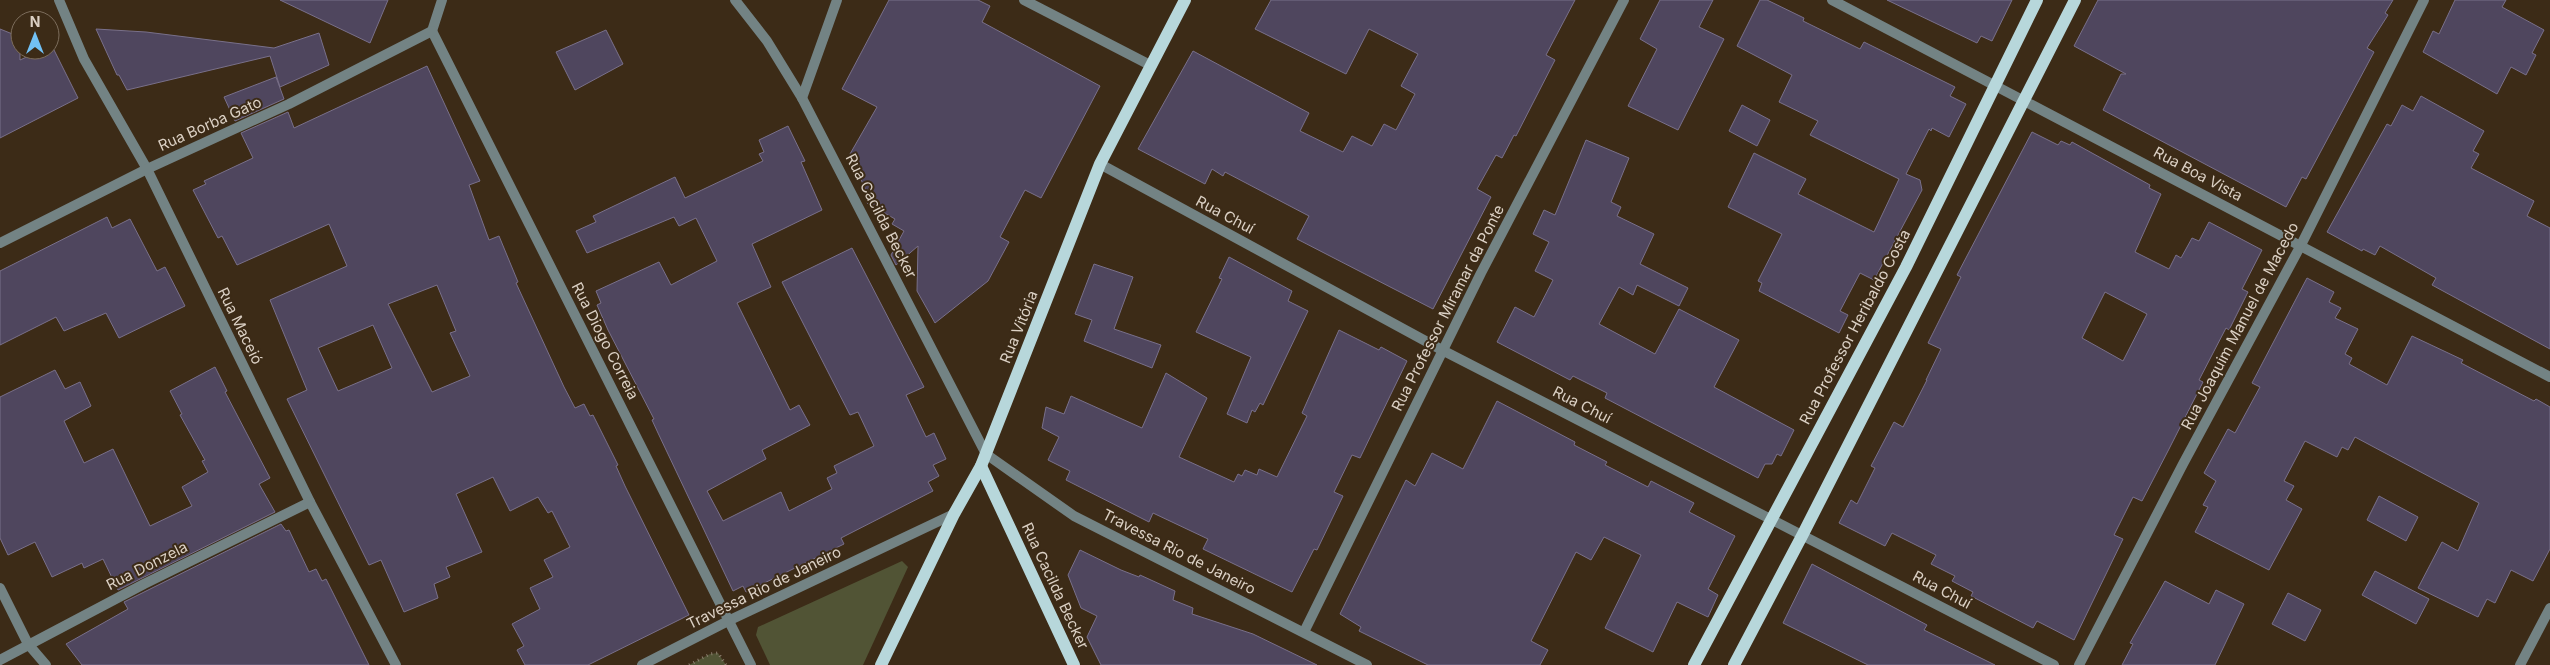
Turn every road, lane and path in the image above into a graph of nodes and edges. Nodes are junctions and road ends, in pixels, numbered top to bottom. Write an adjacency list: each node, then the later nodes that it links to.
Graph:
1 (58, 0): 18 (street, Rua Maceió)
2 (442, 0): 12 (street)
3 (735, 0): 15 (street, Rua Cacilda Becker)
4 (837, 0): 15 (street)
5 (1024, 0): 13 (street)
6 (1185, 0): 13 (main road, Rua Vitória)
7 (1624, 0): 21 (street, Rua Professor Miramar da Ponte)
8 (1832, 0): 14 (street, Rua Boa Vista)
9 (2038, 0): 14 (main road, Rua Professor Heribaldo Costa)
10 (2075, 0): 16 (main road)
11 (2424, 0): 20 (street, Rua Joaquim Manuel de Macedo)
12 (432, 31): 18 (street, Rua Borba Gato); 30 (street, Rua Diogo Correia)
13 (1150, 65): 17 (main road, Rua Vitória)
14 (1994, 84): 16 (street, Rua Boa Vista); 26 (main road, Rua Professor Heribaldo Costa)
15 (802, 98): 23 (street, Rua Cacilda Becker)
16 (2025, 99): 20 (street, Rua Boa Vista); 27 (main road)
17 (1100, 164): 21 (street, Rua Chuí); 23 (main road, Rua Vitória)
18 (147, 169): 19 (street, Rua Borba Gato); 24 (street, Rua Maceió)
19 (0, 243)
20 (2301, 245): 22 (street, Rua Boa Vista); 46 (street, Rua Joaquim Manuel de Macedo)
21 (1442, 350): 26 (street, Rua Chuí); 31 (street, Rua Professor Miramar da Ponte)
22 (2550, 376)
23 (983, 460): 25 (main road, Rua Vitória); 31 (street, Travessa Rio de Janeiro); 41 (main road, Rua Cacilda Becker)
24 (310, 502): 32 (street, Rua Donzela); 35 (street, Rua Maceió)
25 (954, 514): 30 (street, Travessa Rio de Janeiro); 40 (main road, Rua Vitória)
26 (1771, 520): 27 (street, Rua Chuí); 43 (main road, Rua Professor Heribaldo Costa)
27 (1804, 534): 44 (main road); 45 (street, Rua Chuí)
28 (0, 588): 32 (street)
29 (2550, 608): 47 (street)
30 (730, 620): 36 (street, Travessa Rio de Janeiro); 39 (street, Rua Diogo Correia)
31 (1304, 632): 42 (street, Travessa Rio de Janeiro)
32 (28, 644): 33 (street, Rua Donzela); 34 (street)
33 (0, 660)
34 (46, 665)
35 (396, 665)
36 (642, 665)
37 (689, 665): 38 (path)
38 (726, 665)
39 (751, 665)
40 (881, 665)
41 (1074, 665)
42 (1367, 665)
43 (1694, 665)
44 (1734, 665)
45 (2054, 665)
46 (2079, 665)
47 (2520, 665)

